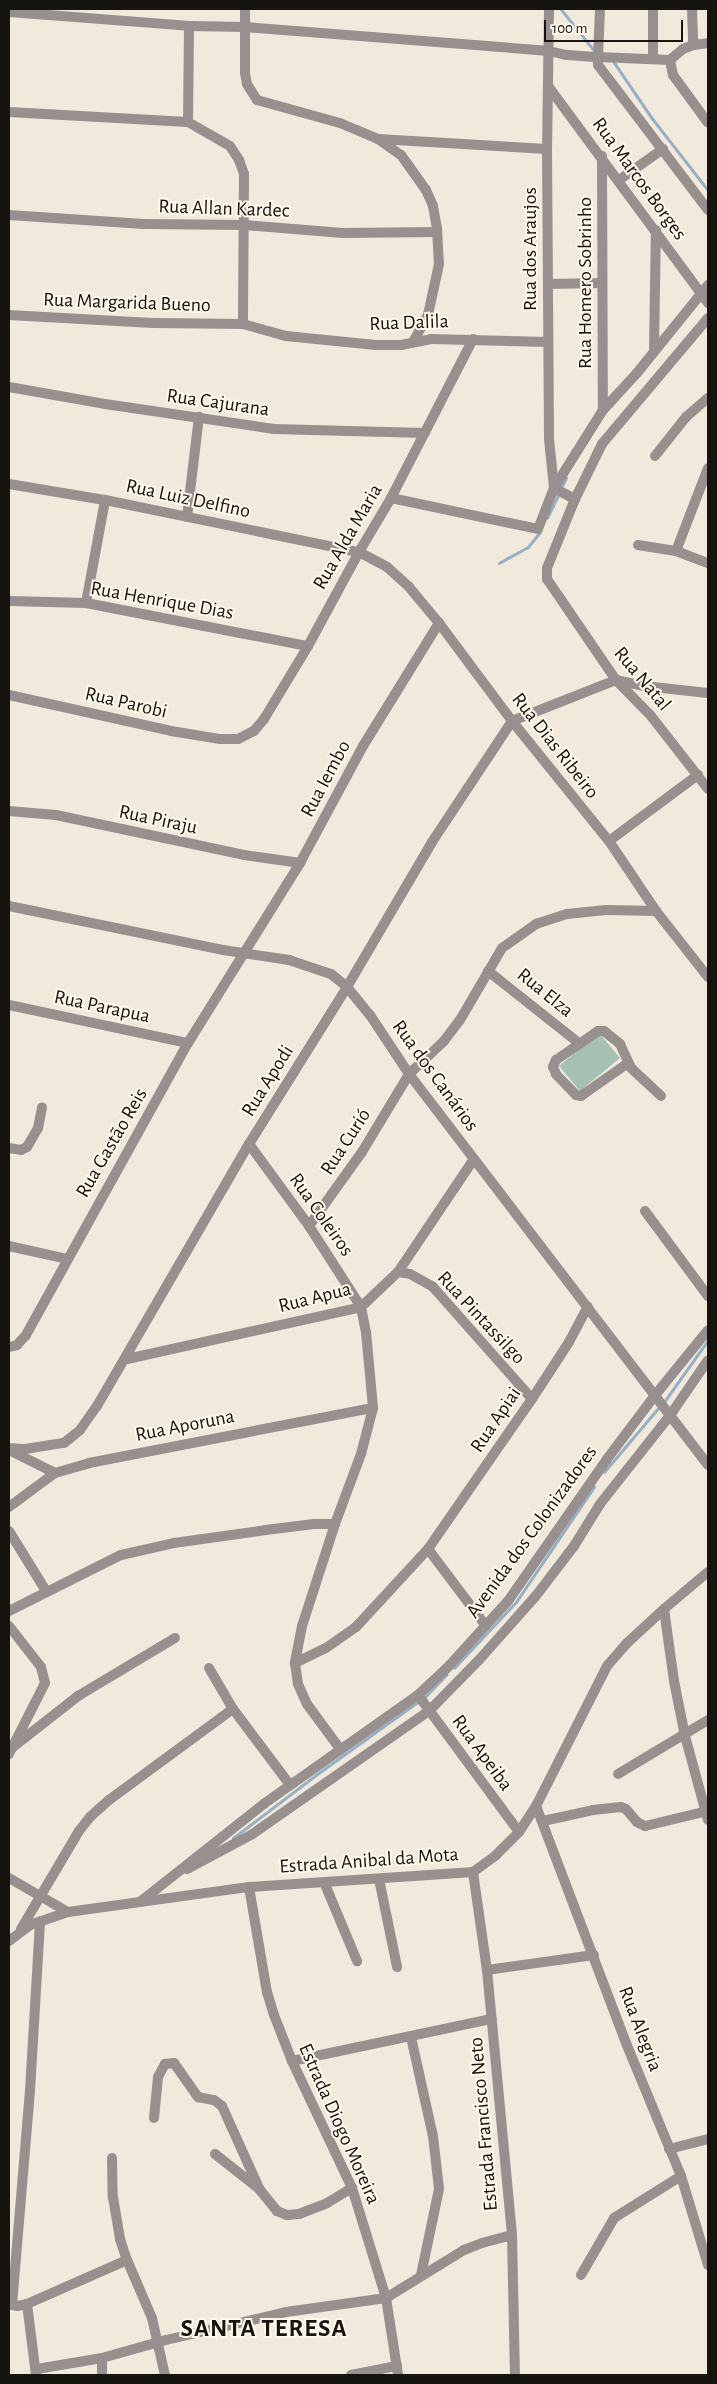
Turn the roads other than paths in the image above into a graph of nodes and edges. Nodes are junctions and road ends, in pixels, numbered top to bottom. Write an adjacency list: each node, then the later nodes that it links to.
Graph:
1 (245, 9): 9 (street)
2 (549, 9): 12 (street, Rua dos Araujos)
3 (600, 9): 13 (street)
4 (653, 9): 14 (street)
5 (692, 9): 11 (street)
6 (21, 11): 7 (street); 8 (street)
7 (9, 12)
8 (189, 26): 9 (street); 18 (street)
9 (245, 27): 12 (street); 20 (street)
10 (708, 43): 11 (street)
11 (693, 45): 15 (street)
12 (549, 51): 13 (street); 16 (street, Rua dos Araujos)
13 (602, 55): 14 (street); 21 (street)
14 (653, 60): 15 (street)
15 (670, 60): 19 (street)
16 (548, 86): 22 (street, Rua dos Araujos); 23 (street, Rua Marcos Borges)
17 (9, 112): 18 (street)
18 (188, 122): 27 (street)
19 (708, 123)
20 (378, 139): 22 (street); 29 (street)
21 (663, 148): 24 (street); 25 (street)
22 (547, 149): 31 (street, Rua dos Araujos)
23 (602, 156): 24 (street, Rua Marcos Borges); 30 (street, Rua Homero Sobrinho)
24 (619, 180): 28 (street, Rua Marcos Borges)
25 (708, 210)
26 (9, 215): 27 (street, Rua Allan Kardec)
27 (244, 225): 29 (street, Rua Allan Kardec); 36 (street)
28 (656, 230): 33 (street, Rua Marcos Borges); 40 (street)
29 (437, 232): 38 (street)
30 (602, 283): 31 (street); 43 (street, Rua Homero Sobrinho)
31 (548, 284): 39 (street, Rua dos Araujos)
32 (708, 285): 33 (street)
33 (704, 297): 40 (street)
34 (9, 315): 36 (street, Rua Margarida Bueno)
35 (708, 318): 51 (street)
36 (243, 324): 38 (street, Rua Dalila)
37 (473, 339): 38 (street, Rua Dalila); 39 (street, Rua Dalila); 45 (street, Rua Alda Maria)
38 (413, 342)
39 (548, 342): 49 (street, Rua dos Araujos)
40 (654, 351): 43 (street)
41 (9, 387): 44 (street, Rua Cajurana)
42 (708, 398): 46 (street)
43 (603, 410): 49 (street)
44 (199, 417): 45 (street, Rua Cajurana); 53 (street)
45 (425, 432): 50 (street, Rua Alda Maria)
46 (655, 456)
47 (708, 468): 55 (street)
48 (9, 484): 52 (street, Rua Luiz Delfino)
49 (556, 489): 50 (street); 51 (street)
50 (391, 498): 56 (street, Rua Alda Maria)
51 (573, 498): 62 (street, Rua Natal)
52 (105, 500): 53 (street, Rua Luiz Delfino); 59 (street)
53 (187, 517): 56 (street, Rua Luiz Delfino)
54 (638, 545): 55 (street)
55 (676, 551): 57 (street)
56 (359, 552): 60 (street, Rua Dias Ribeiro); 61 (street, Rua Alda Maria)
57 (708, 563)
58 (9, 601): 59 (street, Rua Henrique Dias)
59 (86, 603): 61 (street, Rua Henrique Dias)
60 (439, 623): 65 (street, Rua Dias Ribeiro); 71 (street, Rua Iembo)
61 (308, 646): 66 (street, Rua Alda Maria)
62 (616, 680): 63 (street); 65 (street); 67 (street, Rua Natal)
63 (708, 693)
64 (9, 695): 66 (street, Rua Parobi)
65 (512, 721): 70 (street, Rua Dias Ribeiro); 77 (street, Rua Apodi)
66 (238, 739)
67 (698, 776): 68 (street, Rua Natal); 70 (street)
68 (708, 789)
69 (9, 811): 71 (street, Rua Piraju)
70 (609, 841): 73 (street, Rua Dias Ribeiro)
71 (300, 863): 74 (street, Rua Iembo)
72 (9, 906): 74 (street, Rua dos Canários)
73 (656, 911): 75 (street, Rua Curió); 76 (street, Rua Dias Ribeiro)
74 (245, 953): 77 (street, Rua dos Canários); 79 (street, Rua Gastão Reis)
75 (488, 971): 80 (street, Rua Elza); 82 (street, Rua Curió)
76 (708, 977)
77 (347, 986): 82 (street, Rua dos Canários); 85 (street, Rua Apodi)
78 (9, 1005): 79 (street, Rua Parapua)
79 (188, 1043): 91 (street, Rua Gastão Reis)
80 (579, 1044): 81 (street, Rua Elza); 81 (street, Rua Elza)
81 (628, 1063): 83 (street, Rua Elza)
82 (408, 1074): 87 (street, Rua dos Canários); 89 (street, Rua Curió)
83 (661, 1096)
84 (42, 1107): 86 (street)
85 (249, 1144): 89 (street, Rua Coleiros); 98 (street, Rua Apodi)
86 (9, 1148)
87 (474, 1159): 92 (street, Rua Apua); 95 (street, Rua dos Canários)
88 (645, 1211): 93 (street)
89 (308, 1226): 94 (street, Rua Coleiros)
90 (9, 1246): 91 (street)
91 (67, 1258): 97 (street, Rua Gastão Reis)
92 (398, 1272): 94 (street, Rua Apua); 101 (street, Rua Pintassilgo)
93 (708, 1296)
94 (361, 1307): 98 (street, Rua Apua); 102 (street)
95 (588, 1307): 100 (street, Rua dos Canários); 101 (street, Rua Apiai)
96 (708, 1330): 100 (street, Avenida dos Colonizadores)
97 (9, 1347)
98 (127, 1359): 104 (street, Rua Apodi)
99 (708, 1360): 103 (street, Avenida dos Colonizadores)
100 (658, 1397): 103 (street, Rua dos Canários); 116 (street, Avenida dos Colonizadores)
101 (532, 1400): 110 (street, Rua Apiai)
102 (373, 1408): 106 (street, Rua Aporuna); 108 (street)
103 (669, 1412): 105 (street, Rua dos Canários); 120 (street, Avenida dos Colonizadores)
104 (9, 1449): 106 (street)
105 (708, 1465)
106 (55, 1473): 107 (street)
107 (9, 1507)
108 (335, 1524): 112 (street); 118 (street)
109 (9, 1531): 112 (street)
110 (428, 1550): 116 (street); 118 (street, Rua Apiai)
111 (708, 1572): 113 (street, Estrada Anibal da Mota)
112 (46, 1591): 114 (street)
113 (664, 1608): 123 (street); 130 (street, Estrada Anibal da Mota)
114 (9, 1611)
115 (9, 1626): 125 (street)
116 (486, 1626): 120 (street, Avenida dos Colonizadores)
117 (175, 1638): 125 (street)
118 (295, 1663): 124 (street)
119 (209, 1668): 121 (street)
120 (423, 1703): 124 (street, Avenida dos Colonizadores); 128 (street, Avenida dos Colonizadores); 133 (street, Rua Apeiba)
121 (233, 1709): 129 (street); 140 (street)
122 (708, 1720): 123 (street)
123 (685, 1736): 127 (street); 131 (street)
124 (340, 1749): 126 (street, Avenida dos Colonizadores)
125 (11, 1750)
126 (325, 1763): 128 (street); 129 (street, Avenida dos Colonizadores)
127 (618, 1774)
128 (333, 1776): 135 (street, Avenida dos Colonizadores)
129 (290, 1785): 135 (street, Avenida dos Colonizadores)
130 (536, 1806): 132 (street, Rua Alegria); 133 (street, Estrada Anibal da Mota)
131 (707, 1814): 132 (street)
132 (543, 1821): 146 (street, Rua Alegria)
133 (519, 1832): 134 (street, Estrada Anibal da Mota)
134 (473, 1872): 137 (street, Estrada Anibal da Mota); 149 (street, Estrada Francisco Neto)
135 (171, 1877): 141 (street, Avenida dos Colonizadores)
136 (9, 1878): 140 (street)
137 (378, 1879): 138 (street, Estrada Anibal da Mota); 148 (street)
138 (324, 1882): 139 (street, Estrada Anibal da Mota); 147 (street)
139 (249, 1887): 141 (street, Estrada Anibal da Mota); 152 (street, Estrada Diogo Moreira)
140 (41, 1896): 142 (street); 144 (street)
141 (139, 1902): 142 (street, Estrada Anibal da Mota)
142 (68, 1912): 143 (street, Estrada Anibal da Mota)
143 (40, 1920): 144 (street, Estrada Anibal da Mota); 168 (street)
144 (18, 1933): 145 (street, Estrada Anibal da Mota)
145 (9, 1941)
146 (594, 1955): 149 (street); 155 (street, Rua Alegria)
147 (358, 1960)
148 (397, 1967)
149 (487, 1970): 150 (street, Estrada Francisco Neto)
150 (492, 2019): 151 (street); 161 (street, Estrada Francisco Neto)
151 (412, 2037): 152 (street); 164 (street)
152 (292, 2061): 159 (street, Estrada Diogo Moreira)
153 (154, 2118): 160 (street)
154 (708, 2139): 155 (street)
155 (669, 2149): 158 (street, Rua Alegria)
156 (215, 2154): 160 (street)
157 (112, 2158): 162 (street)
158 (681, 2176): 163 (street, Rua Alegria); 165 (street)
159 (352, 2188): 160 (street); 166 (street, Estrada Diogo Moreira)
160 (260, 2190)
161 (512, 2235): 164 (street); 176 (street, Estrada Francisco Neto)
162 (126, 2260): 167 (street); 169 (street)
163 (708, 2265)
164 (421, 2275): 166 (street)
165 (581, 2275)
166 (386, 2298): 169 (street); 171 (street, Estrada Diogo Moreira)
167 (27, 2304): 168 (street); 172 (street)
168 (10, 2305)
169 (158, 2344): 170 (street); 174 (street)
170 (102, 2358): 172 (street); 173 (street)
171 (397, 2371): 175 (street)
172 (36, 2372)
173 (102, 2375)
174 (165, 2375)
175 (351, 2375)
176 (515, 2375)

